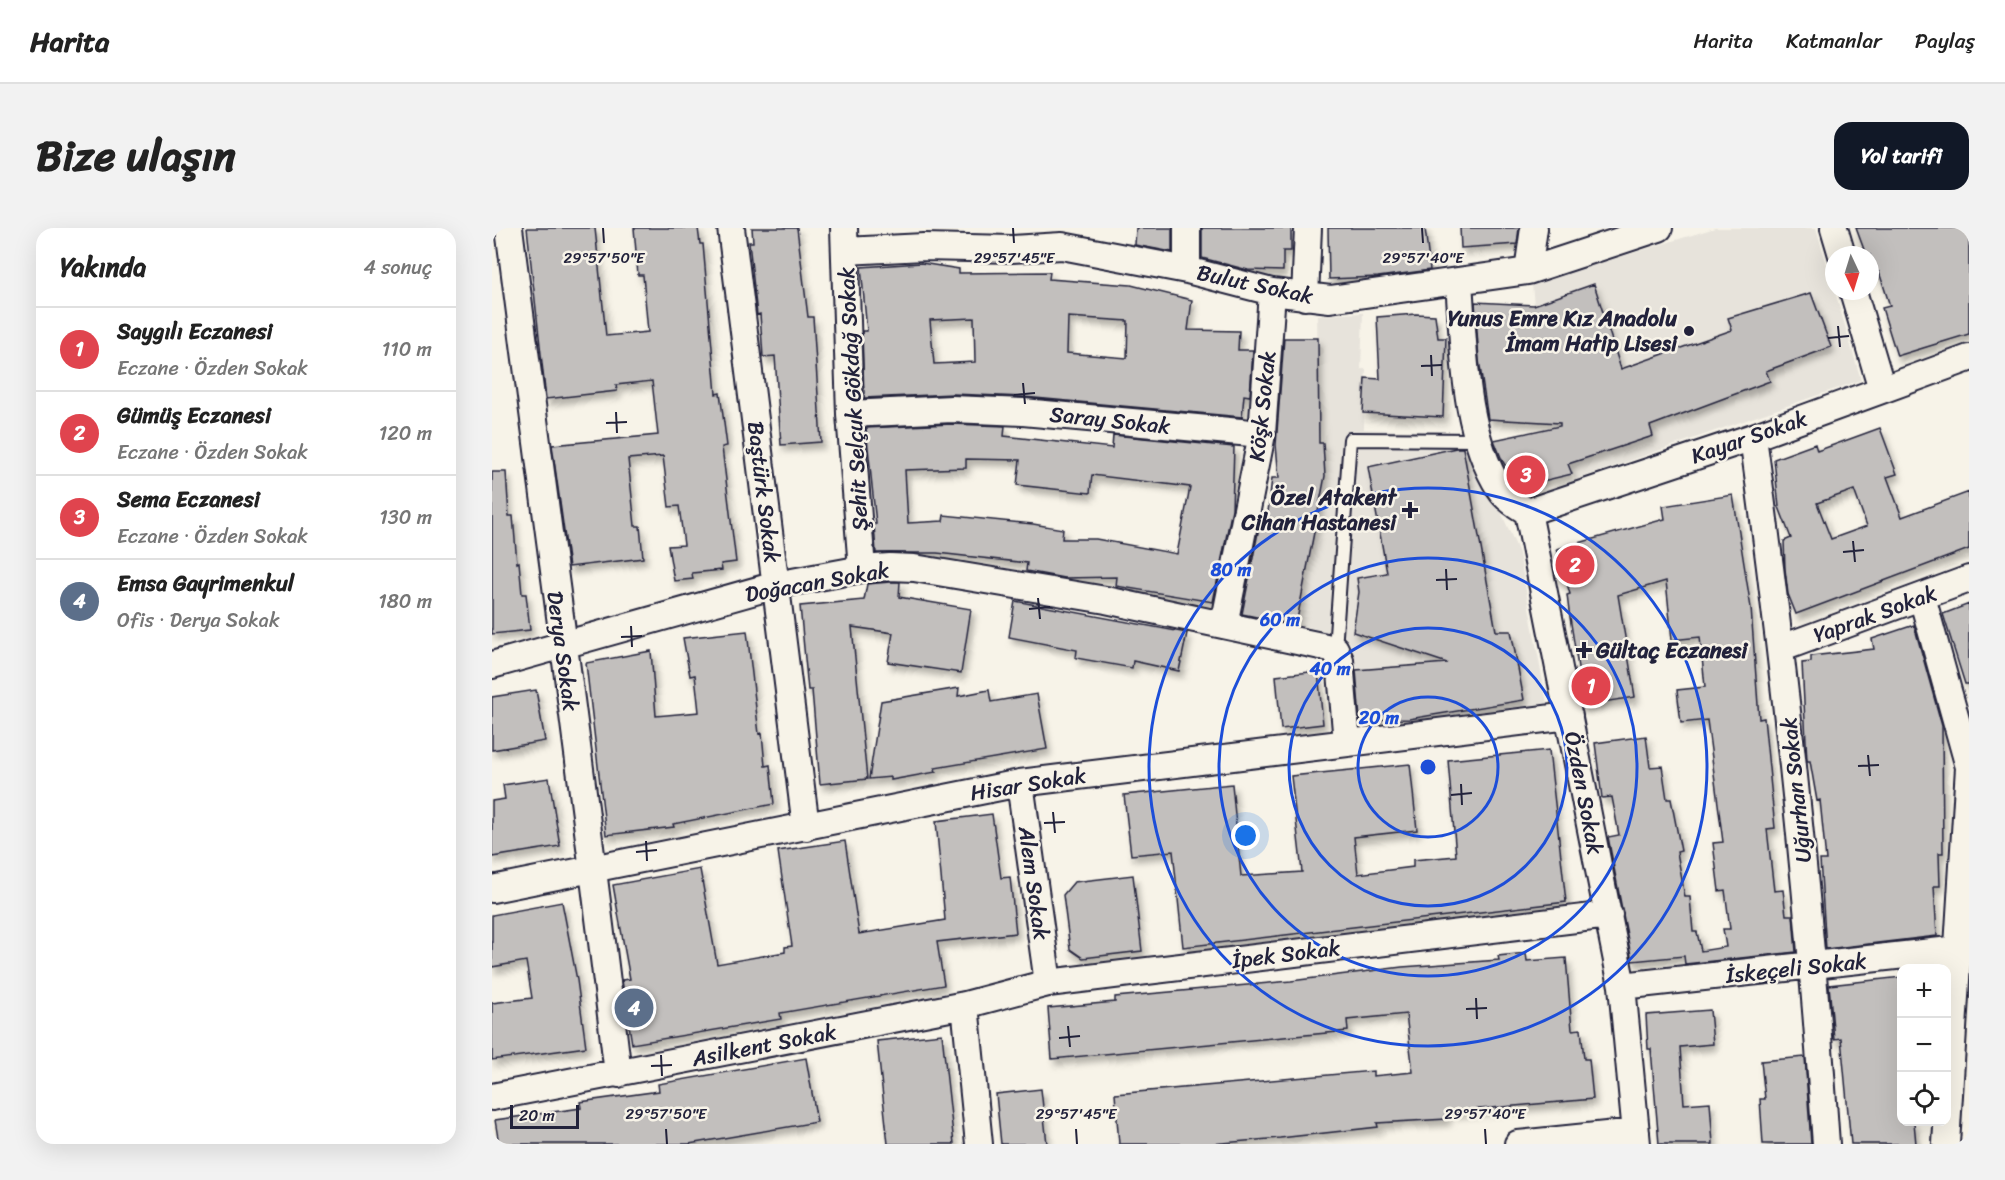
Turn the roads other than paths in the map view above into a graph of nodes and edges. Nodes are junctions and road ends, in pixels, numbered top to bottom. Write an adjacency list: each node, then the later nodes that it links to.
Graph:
1 (509, 228): 29 (street, Derya Sokak)
2 (731, 228): 26 (street, Baştürk Sokak)
3 (1186, 228): 11 (street)
4 (1308, 228): 15 (street)
5 (1533, 228): 12 (street)
6 (1659, 228): 12 (street, Bulut Sokak)
7 (1834, 228): 10 (street)
8 (1061, 237): 9 (street, Bulut Sokak); 11 (street, Bulut Sokak)
9 (844, 240): 19 (street, Şehit Selçuk Gökdağ Sokak)
10 (1839, 246)
11 (1187, 270): 14 (street, Bulut Sokak)
12 (1528, 271): 13 (street, Bulut Sokak)
13 (1459, 282): 15 (street, Bulut Sokak); 22 (street)
14 (1272, 292): 15 (street, Bulut Sokak); 20 (street, Köşk Sokak)
15 (1305, 297)
16 (1856, 300): 18 (street)
17 (1969, 358): 18 (street, Kayar Sokak)
18 (1882, 390): 21 (street, Kayar Sokak)
19 (850, 414): 20 (street, Saray Sokak); 24 (street, Şehit Selçuk Gökdağ Sokak)
20 (1262, 434): 28 (street, Köşk Sokak)
21 (1753, 436): 23 (street, Kayar Sokak); 30 (street, Uğurhan Sokak)
22 (1478, 440): 23 (street); 31 (lane)
23 (1528, 512): 33 (street, Özden Sokak)
24 (862, 569): 26 (street, Doğacan Sokak); 28 (street, Doğacan Sokak)
25 (1969, 579): 27 (street, Yaprak Sokak)
26 (776, 585): 29 (street, Doğacan Sokak); 37 (street, Baştürk Sokak)
27 (1922, 597): 30 (street, Yaprak Sokak); 35 (street)
28 (1224, 625): 31 (street, Doğacan Sokak)
29 (562, 647): 32 (street, Doğacan Sokak); 38 (street, Derya Sokak)
30 (1782, 648): 42 (street, Uğurhan Sokak)
31 (1335, 649): 34 (street)
32 (492, 665)
33 (1569, 716): 34 (street, Hisar Sokak); 40 (street, Özden Sokak)
34 (1347, 743): 36 (street, Hisar Sokak)
35 (1969, 767): 41 (street)
36 (1020, 783): 37 (street, Hisar Sokak); 43 (street, Alem Sokak)
37 (806, 827): 38 (street, Hisar Sokak)
38 (594, 868): 39 (street, Hisar Sokak); 46 (street, Derya Sokak)
39 (492, 889)
40 (1609, 915): 43 (street, İpek Sokak); 44 (street, Özden Sokak)
41 (1964, 949): 42 (street, İskeçeli Sokak); 49 (street)
42 (1814, 967): 44 (street, İskeçeli Sokak); 52 (street, Uğurhan Sokak)
43 (1048, 983): 45 (street, İpek Sokak)
44 (1622, 986): 48 (street, Özden Sokak)
45 (965, 1005): 46 (street, Asilkent Sokak); 50 (street)
46 (618, 1074): 47 (street, Asilkent Sokak)
47 (492, 1097)
48 (1636, 1138): 51 (street)
49 (1954, 1141)
50 (979, 1144)
51 (1518, 1144)
52 (1826, 1144)

